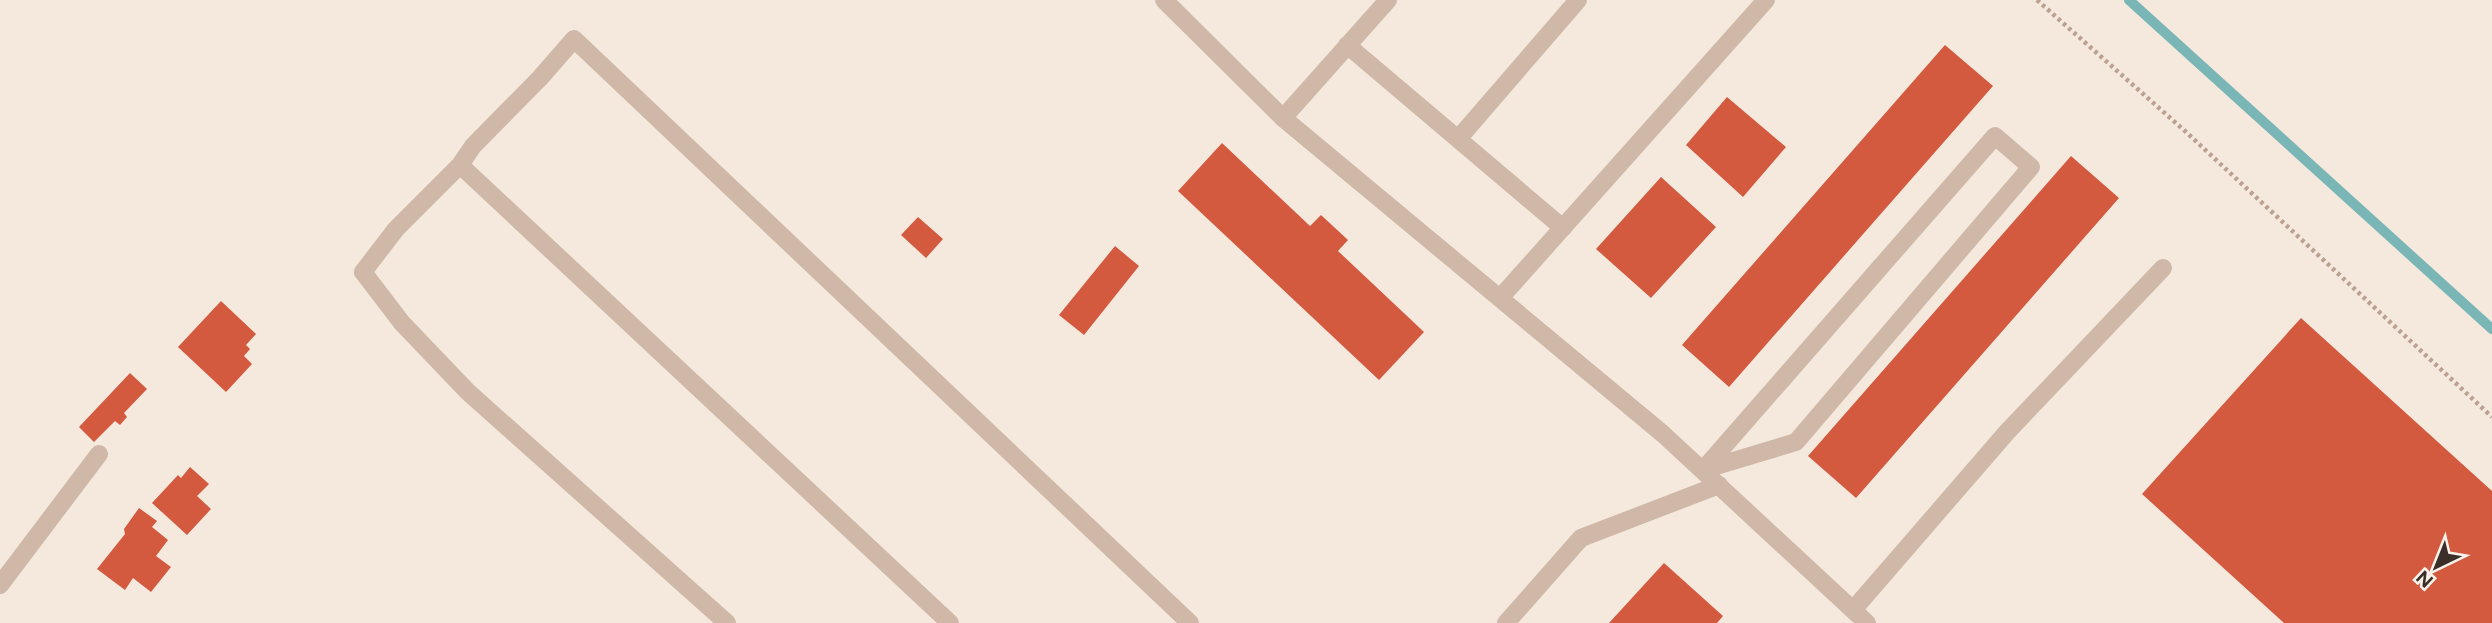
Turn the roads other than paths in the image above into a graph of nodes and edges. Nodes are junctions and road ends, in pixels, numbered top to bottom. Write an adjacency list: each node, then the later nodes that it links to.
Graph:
1 (1164, 0): 6 (lane)
2 (1388, 0): 5 (lane)
3 (1578, 0): 7 (lane)
4 (1766, 0): 9 (lane)
5 (1347, 46): 6 (lane); 7 (lane)
6 (1283, 118): 11 (lane)
7 (1458, 139): 9 (lane)
8 (460, 165): 17 (lane); 18 (lane); 19 (lane)
9 (1563, 228): 11 (lane)
10 (2163, 268): 16 (lane)
11 (1500, 298): 13 (lane)
12 (99, 454): 15 (lane)
13 (1703, 471): 13 (lane); 14 (lane)
14 (1719, 485): 16 (lane); 20 (lane)
15 (0, 585)
16 (1853, 610): 21 (lane)
17 (727, 623)
18 (950, 623)
19 (1190, 623)
20 (1506, 623)
21 (1867, 623)

